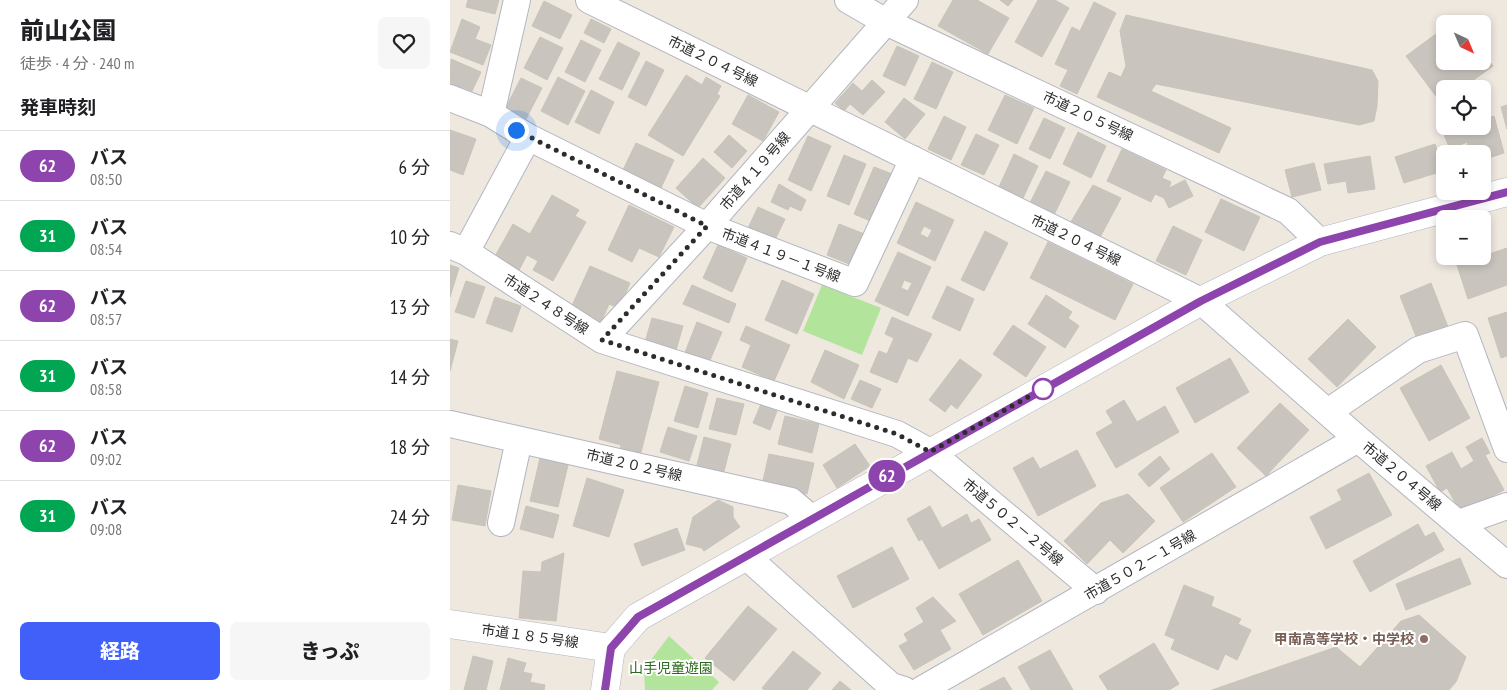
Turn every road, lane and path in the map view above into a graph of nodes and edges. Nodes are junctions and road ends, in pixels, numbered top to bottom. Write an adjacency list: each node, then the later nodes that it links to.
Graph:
1 (517, 0): 8 (street)
2 (589, 0): 7 (street, 市道２０４号線)
3 (848, 0): 5 (street, 市道２０５号線)
4 (905, 0): 5 (street, 市道４１９号線)
5 (886, 22): 7 (street, 市道４１９号線); 13 (street, 市道２０５号線)
6 (450, 98): 8 (street, 市道４１９－１号線)
7 (810, 108): 10 (street, 市道２０４号線); 12 (street, 市道４１９号線)
8 (492, 114): 9 (street, 市道４１９－１号線)
9 (528, 137): 12 (street, 市道４１９－１号線); 14 (street)
10 (913, 159): 12 (street, 市道４１９－１号線); 15 (street, 市道２０４号線)
11 (1507, 192): 13 (street)
12 (707, 226): 16 (street, 市道４１９号線)
13 (1320, 242): 15 (street)
14 (458, 248): 16 (street, 市道２４８号線)
15 (1201, 301): 17 (street, 市道２０４号線); 22 (street)
16 (602, 340): 22 (street, 市道２４８号線)
17 (1328, 412): 19 (street, 市道２０４号線); 21 (street)
18 (450, 424): 20 (street, 市道２０２号線)
19 (1358, 439): 26 (street, 市道２０４号線); 29 (street, 市道５０２－１号線)
20 (519, 440): 24 (street, 市道２０２号線); 25 (street)
21 (1507, 450)
22 (930, 452): 24 (street); 29 (street, 市道５０２－２号線)
23 (1507, 506): 26 (street)
24 (812, 519): 27 (street)
25 (501, 523)
26 (1459, 523): 28 (street, 市道２０４号線)
27 (747, 557): 31 (street); 33 (street)
28 (1507, 565)
29 (1096, 591): 34 (street, 市道５０２－１号線)
30 (450, 624): 31 (street, 市道１８５号線)
31 (611, 648): 32 (street)
32 (605, 690)
33 (904, 690)
34 (921, 690)

